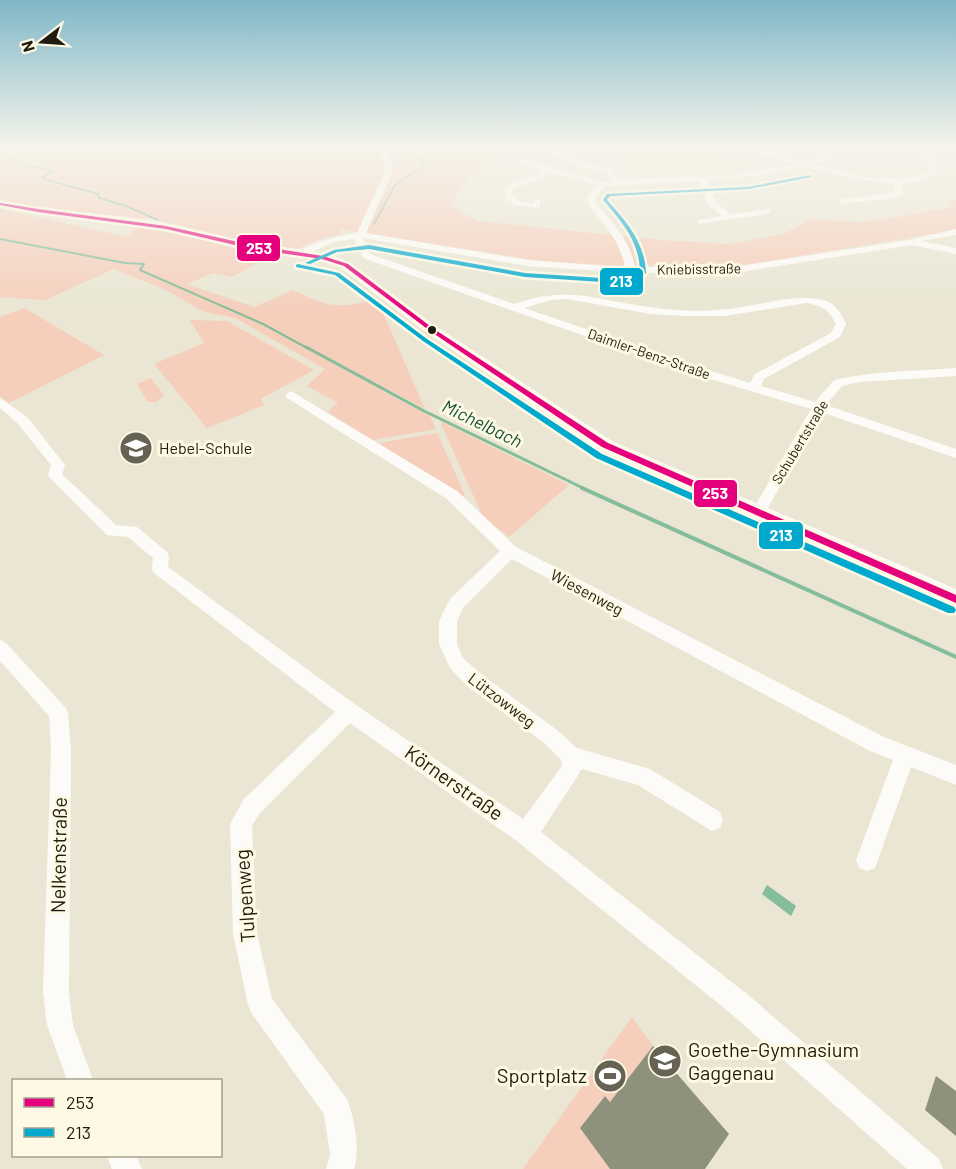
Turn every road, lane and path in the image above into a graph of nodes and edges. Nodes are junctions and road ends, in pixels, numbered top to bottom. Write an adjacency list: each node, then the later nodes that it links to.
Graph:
1 (374, 203): 11 (street)
2 (517, 203): 3 (street)
3 (537, 203)
4 (592, 203): 15 (street)
5 (711, 203): 8 (street)
6 (0, 204): 14 (main road)
7 (767, 211): 8 (street)
8 (729, 217): 9 (street)
9 (701, 222)
10 (956, 232): 12 (street, Kniebisstraße)
11 (358, 236): 14 (street, Kniebisstraße); 15 (street, Kniebisstraße); 16 (street, Daimler-Benz-Straße)
12 (912, 242): 13 (street); 15 (street, Kniebisstraße)
13 (956, 250)
14 (304, 255): 23 (main road)
15 (631, 270)
16 (516, 307): 18 (street, Daimler-Benz-Straße); 18 (street)
17 (956, 372): 21 (street, Schubertstraße)
18 (754, 387): 21 (street, Daimler-Benz-Straße)
19 (291, 395): 24 (street, Wiesenweg)
20 (0, 402): 27 (street, Körnerstraße)
21 (818, 407): 22 (street, Daimler-Benz-Straße); 23 (street, Schubertstraße)
22 (956, 454)
23 (758, 513): 25 (main road)
24 (510, 551): 28 (street, Wiesenweg); 29 (street, Lützowweg)
25 (956, 599)
26 (0, 648): 34 (street, Nelkenstraße)
27 (350, 711): 32 (street, Körnerstraße); 35 (street, Tulpenweg)
28 (905, 755): 30 (street, Wiesenweg); 33 (street)
29 (571, 756): 31 (street, Lützowweg); 32 (street)
30 (956, 775)
31 (712, 820)
32 (526, 834): 36 (street, Körnerstraße)
33 (867, 860)
34 (80, 1079)
35 (340, 1169)
36 (929, 1169)

